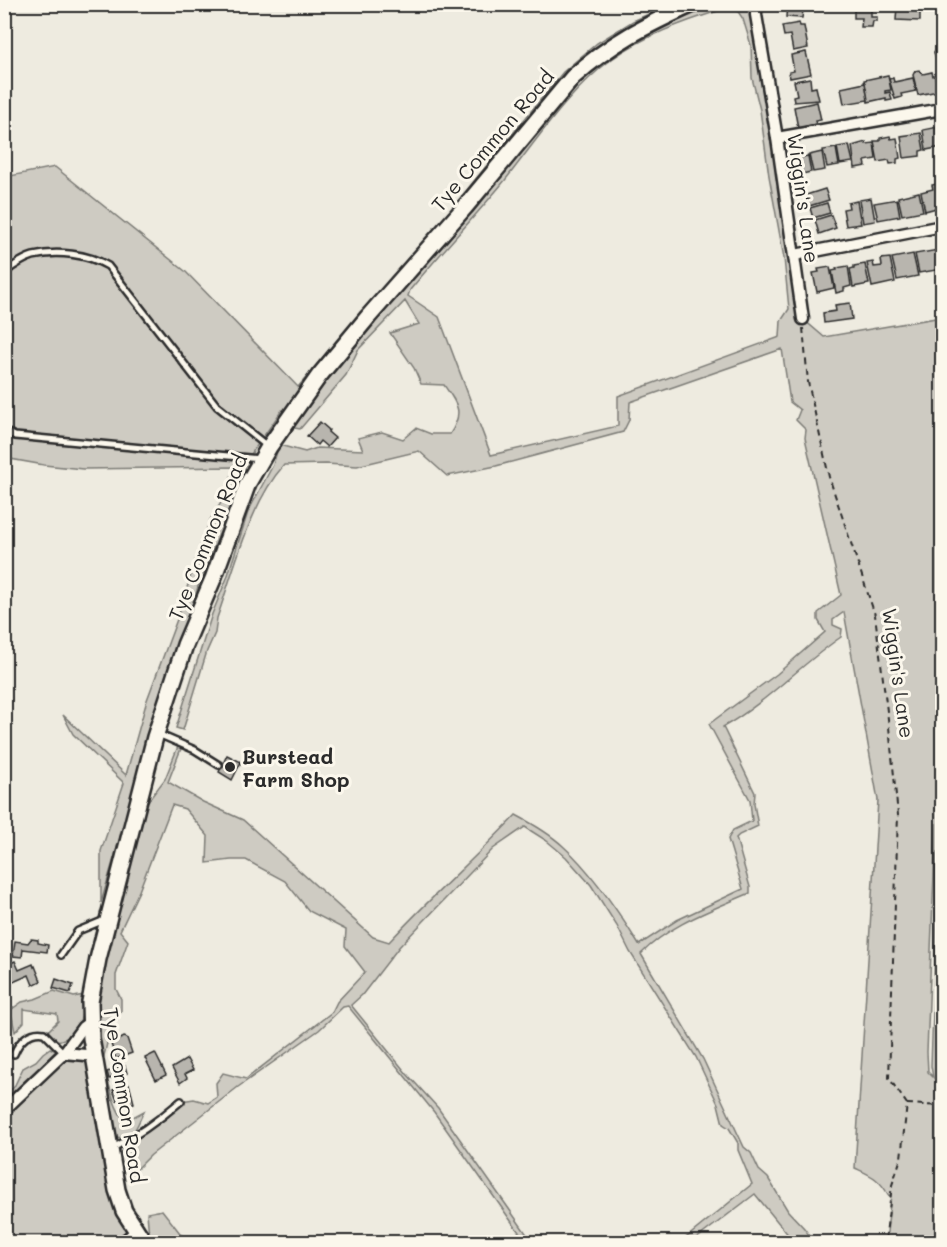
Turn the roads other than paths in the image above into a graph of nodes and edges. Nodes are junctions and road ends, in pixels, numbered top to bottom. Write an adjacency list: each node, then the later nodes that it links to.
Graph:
1 (693, 4): 10 (street, Tye Common Road)
2 (756, 4): 4 (street, Wiggin's Lane)
3 (942, 109): 4 (street)
4 (777, 138): 6 (street, Wiggin's Lane)
5 (942, 226): 6 (street)
6 (795, 255): 8 (street, Wiggin's Lane)
7 (4, 273): 10 (lane)
8 (803, 319)
9 (4, 431): 10 (lane)
10 (265, 453): 11 (street, Tye Common Road)
11 (156, 733): 12 (lane); 13 (street, Tye Common Road)
12 (219, 765)
13 (109, 918): 14 (lane); 15 (street, Tye Common Road)
14 (61, 955)
15 (90, 1022): 16 (street); 18 (street, Tye Common Road)
16 (64, 1053): 17 (lane); 18 (street); 20 (street)
17 (14, 1054)
18 (96, 1056): 21 (street, Tye Common Road)
19 (181, 1101): 21 (lane)
20 (4, 1110)
21 (110, 1150): 22 (street, Tye Common Road)
22 (140, 1236): 23 (lane)
23 (119, 1242)

